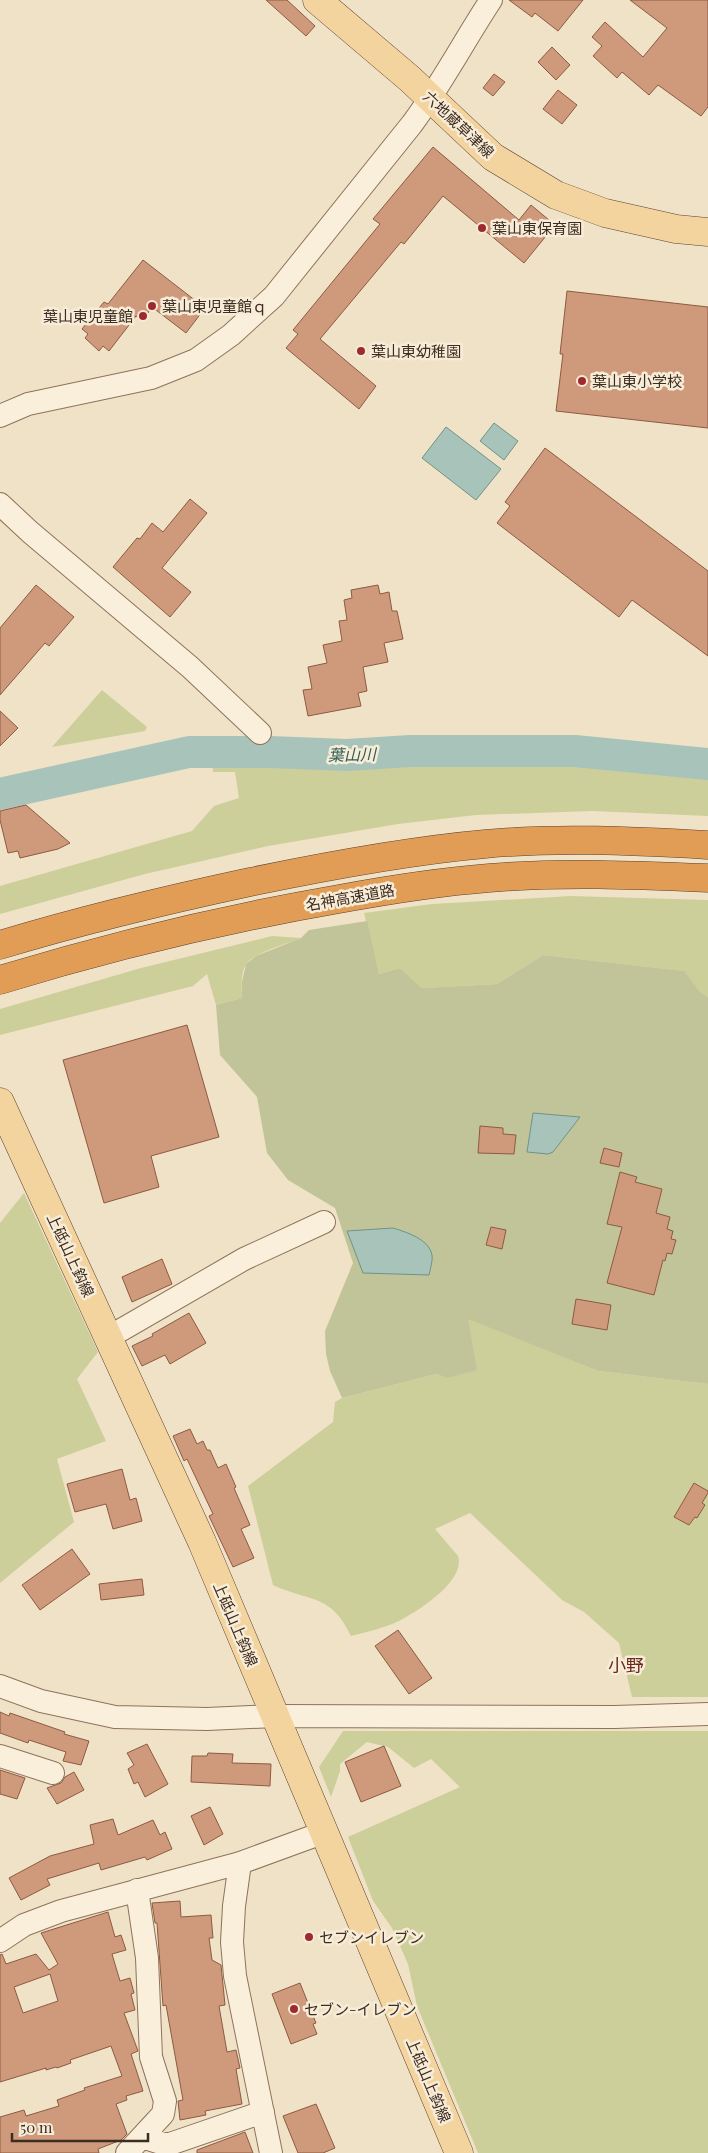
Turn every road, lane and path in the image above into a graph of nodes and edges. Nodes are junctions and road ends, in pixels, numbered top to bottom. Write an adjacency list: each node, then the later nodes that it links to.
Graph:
1 (317, 0): 3 (main road, 六地蔵草津線)
2 (490, 0): 3 (street)
3 (431, 99): 4 (main road, 六地蔵草津線); 5 (street)
4 (708, 232)
5 (0, 416)
6 (0, 504): 7 (street)
7 (260, 733)
8 (708, 845): 10 (highway)
9 (708, 878): 11 (highway, 名神高速道路)
10 (0, 945)
11 (0, 980)
12 (0, 1102): 14 (main road, 上砥山上鈎線)
13 (324, 1222): 14 (street)
14 (109, 1337): 17 (main road, 上砥山上鈎線)
15 (0, 1686): 17 (street)
16 (708, 1714): 17 (street)
17 (275, 1716): 20 (main road, 上砥山上鈎線)
18 (0, 1756): 19 (street)
19 (53, 1773)
20 (325, 1832): 21 (street); 27 (main road, 上砥山上鈎線)
21 (240, 1863): 22 (street); 24 (street)
22 (137, 1890): 23 (street); 25 (street)
23 (0, 1942)
24 (262, 2112): 25 (street); 26 (street)
25 (134, 2145)
26 (271, 2153)
27 (460, 2153)

